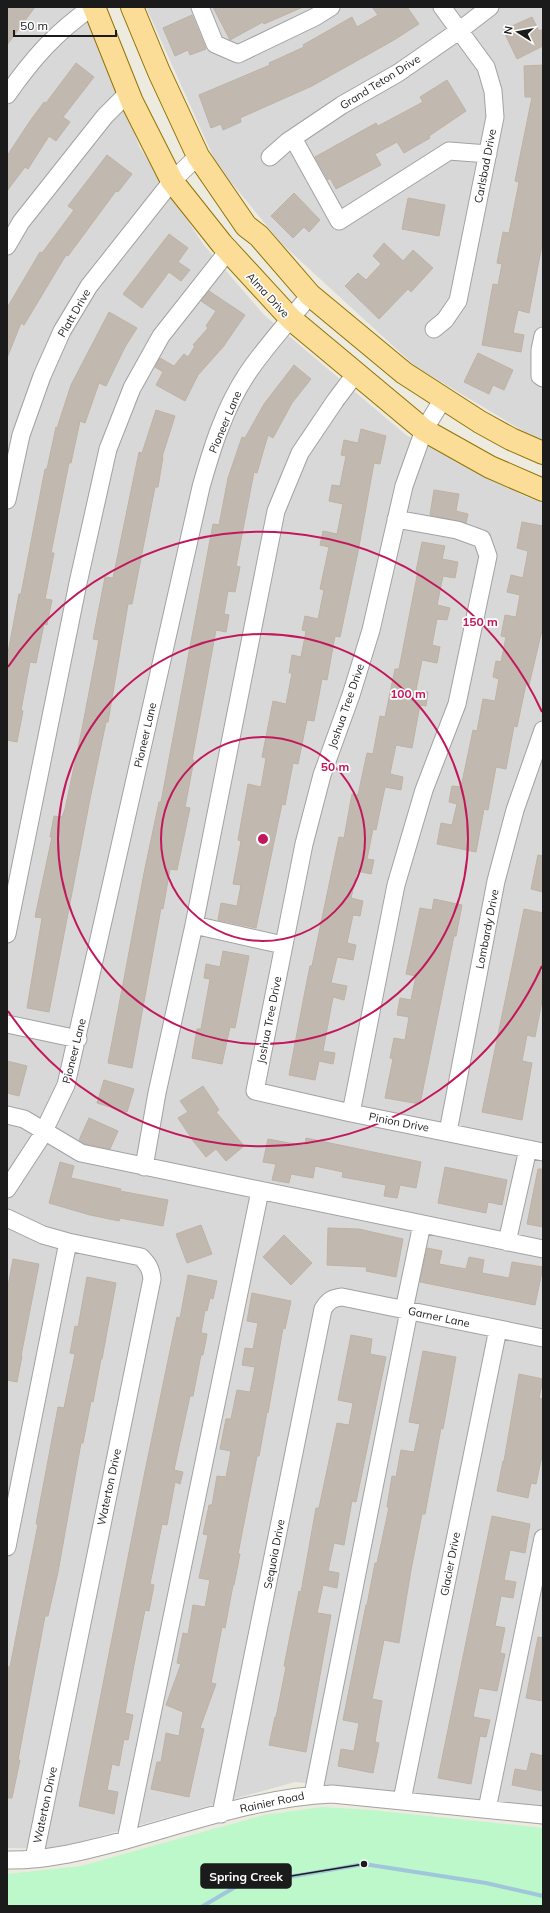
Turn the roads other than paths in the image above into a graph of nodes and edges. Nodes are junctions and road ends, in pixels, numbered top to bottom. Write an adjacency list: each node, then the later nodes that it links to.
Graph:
1 (93, 7): 8 (main road, Alma Drive); 9 (street)
2 (132, 7): 12 (main road)
3 (200, 7): 4 (street)
4 (331, 7)
5 (442, 7): 7 (street, Carlsbad Drive)
6 (490, 7): 7 (street, Grand Teton Drive)
7 (460, 30): 10 (street, Grand Teton Drive); 11 (street, Carlsbad Drive)
8 (129, 92): 14 (main road, Alma Drive); 15 (street)
9 (7, 95)
10 (293, 138): 11 (street); 13 (street, Grand Teton Drive)
11 (488, 154): 19 (street, Carlsbad Drive)
12 (198, 156): 14 (street, Platt Drive); 17 (main road)
13 (270, 157)
14 (172, 181): 16 (main road, Alma Drive); 27 (street, Platt Drive)
15 (7, 246)
16 (228, 251): 18 (main road, Alma Drive); 31 (street)
17 (310, 295): 18 (street, Pioneer Lane); 23 (main road)
18 (291, 319): 21 (main road, Alma Drive); 34 (street, Pioneer Lane)
19 (434, 329)
20 (543, 336): 22 (street)
21 (356, 373): 24 (main road, Alma Drive); 30 (street)
22 (543, 378)
23 (443, 399): 24 (street, Joshua Tree Drive); 25 (main road)
24 (424, 430): 26 (main road, Alma Drive); 28 (street, Joshua Tree Drive)
25 (543, 453)
26 (543, 490)
27 (7, 500)
28 (396, 520): 32 (street, Joshua Tree Drive); 36 (street)
29 (543, 730): 39 (street, Lombardy Drive)
30 (194, 925): 32 (street); 41 (street)
31 (7, 934)
32 (283, 946): 35 (street, Joshua Tree Drive)
33 (7, 1024): 34 (street)
34 (78, 1039): 38 (street, Pioneer Lane)
35 (255, 1090): 36 (street, Pinion Drive)
36 (352, 1113): 39 (street, Pinion Drive)
37 (7, 1115): 38 (street)
38 (45, 1130): 41 (street); 42 (street, Pioneer Lane)
39 (448, 1132): 40 (street, Pinion Drive)
40 (535, 1150): 47 (street)
41 (144, 1167): 43 (street)
42 (7, 1189)
43 (260, 1191): 45 (street); 60 (street)
44 (7, 1218): 46 (street, Waterton Drive)
45 (422, 1224): 47 (street); 50 (street)
46 (68, 1242): 54 (street); 61 (street, Waterton Drive)
47 (507, 1242): 48 (street)
48 (543, 1249)
49 (334, 1298): 50 (street, Garner Lane); 58 (street, Sequoia Drive)
50 (407, 1310): 51 (street, Garner Lane); 55 (street)
51 (498, 1329): 52 (street, Garner Lane); 56 (street, Glacier Drive)
52 (543, 1338)
53 (543, 1538): 57 (street)
54 (7, 1547)
55 (313, 1795): 56 (street, Rainier Road); 58 (street, Rainier Road)
56 (402, 1800): 57 (street, Rainier Road)
57 (487, 1809): 59 (street, Rainier Road)
58 (221, 1814): 60 (street, Rainier Road)
59 (543, 1815)
60 (126, 1840): 61 (street, Rainier Road)
61 (34, 1859): 62 (street, Rainier Road)
62 (7, 1860)

